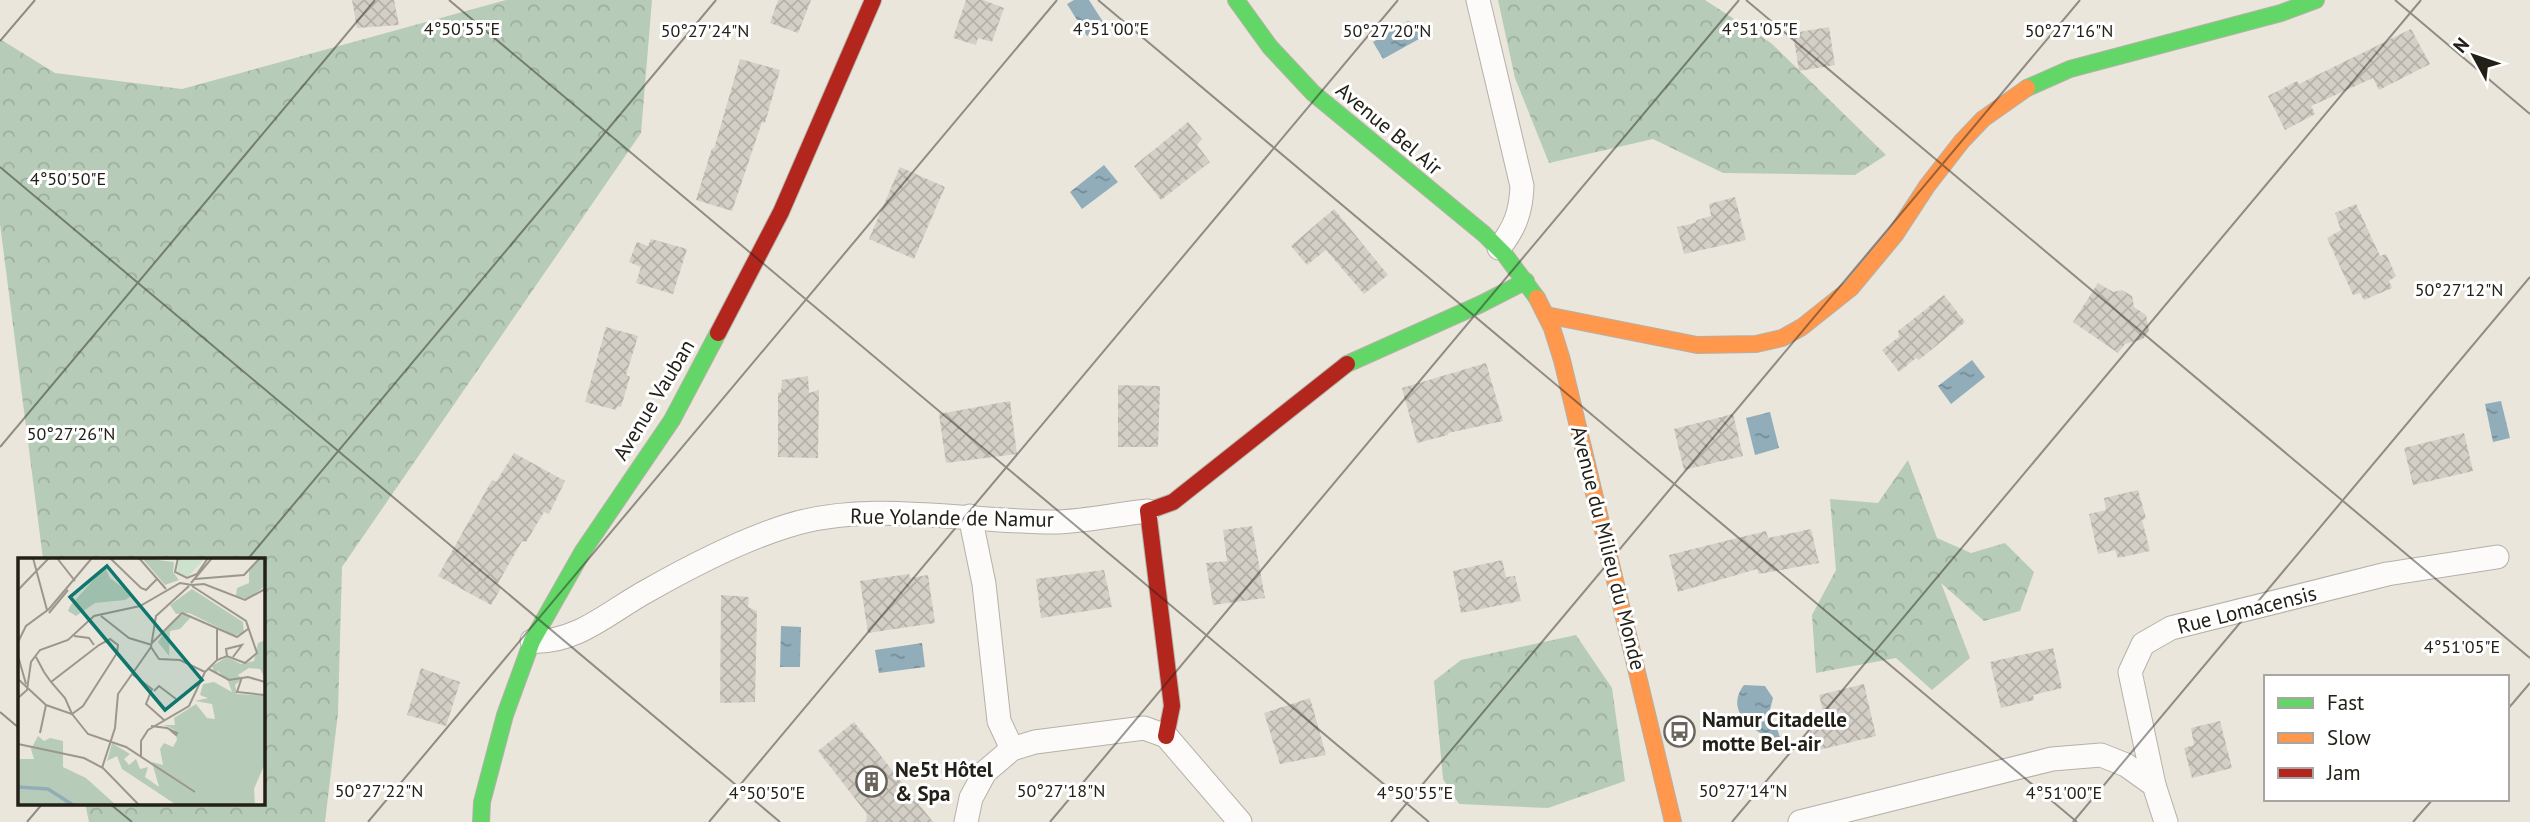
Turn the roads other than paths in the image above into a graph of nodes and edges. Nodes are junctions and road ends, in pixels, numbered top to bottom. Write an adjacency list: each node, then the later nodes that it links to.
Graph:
1 (873, 0): 11 (street, Avenue Vauban)
2 (1236, 0): 5 (street, Avenue Bel Air)
3 (1478, 0): 5 (street)
4 (2316, 0): 7 (street)
5 (1499, 248): 6 (street, Avenue Bel Air)
6 (1526, 281): 7 (street, Avenue du Milieu du Monde); 8 (street, Rue Yolande de Namur)
7 (1546, 315): 18 (street, Avenue du Milieu du Monde)
8 (1148, 511): 9 (street, Rue Yolande de Namur); 12 (street)
9 (970, 516): 11 (street, Rue Yolande de Namur); 13 (street)
10 (2497, 557): 14 (street, Rue Lomacensis)
11 (532, 641): 15 (street, Avenue Vauban)
12 (1166, 736): 13 (street); 17 (street)
13 (1012, 748): 16 (street)
14 (2154, 785): 19 (street); 20 (street, Rue Lomacensis)
15 (481, 822)
16 (966, 822)
17 (1240, 822)
18 (1674, 822)
19 (1800, 822)
20 (2166, 822)

